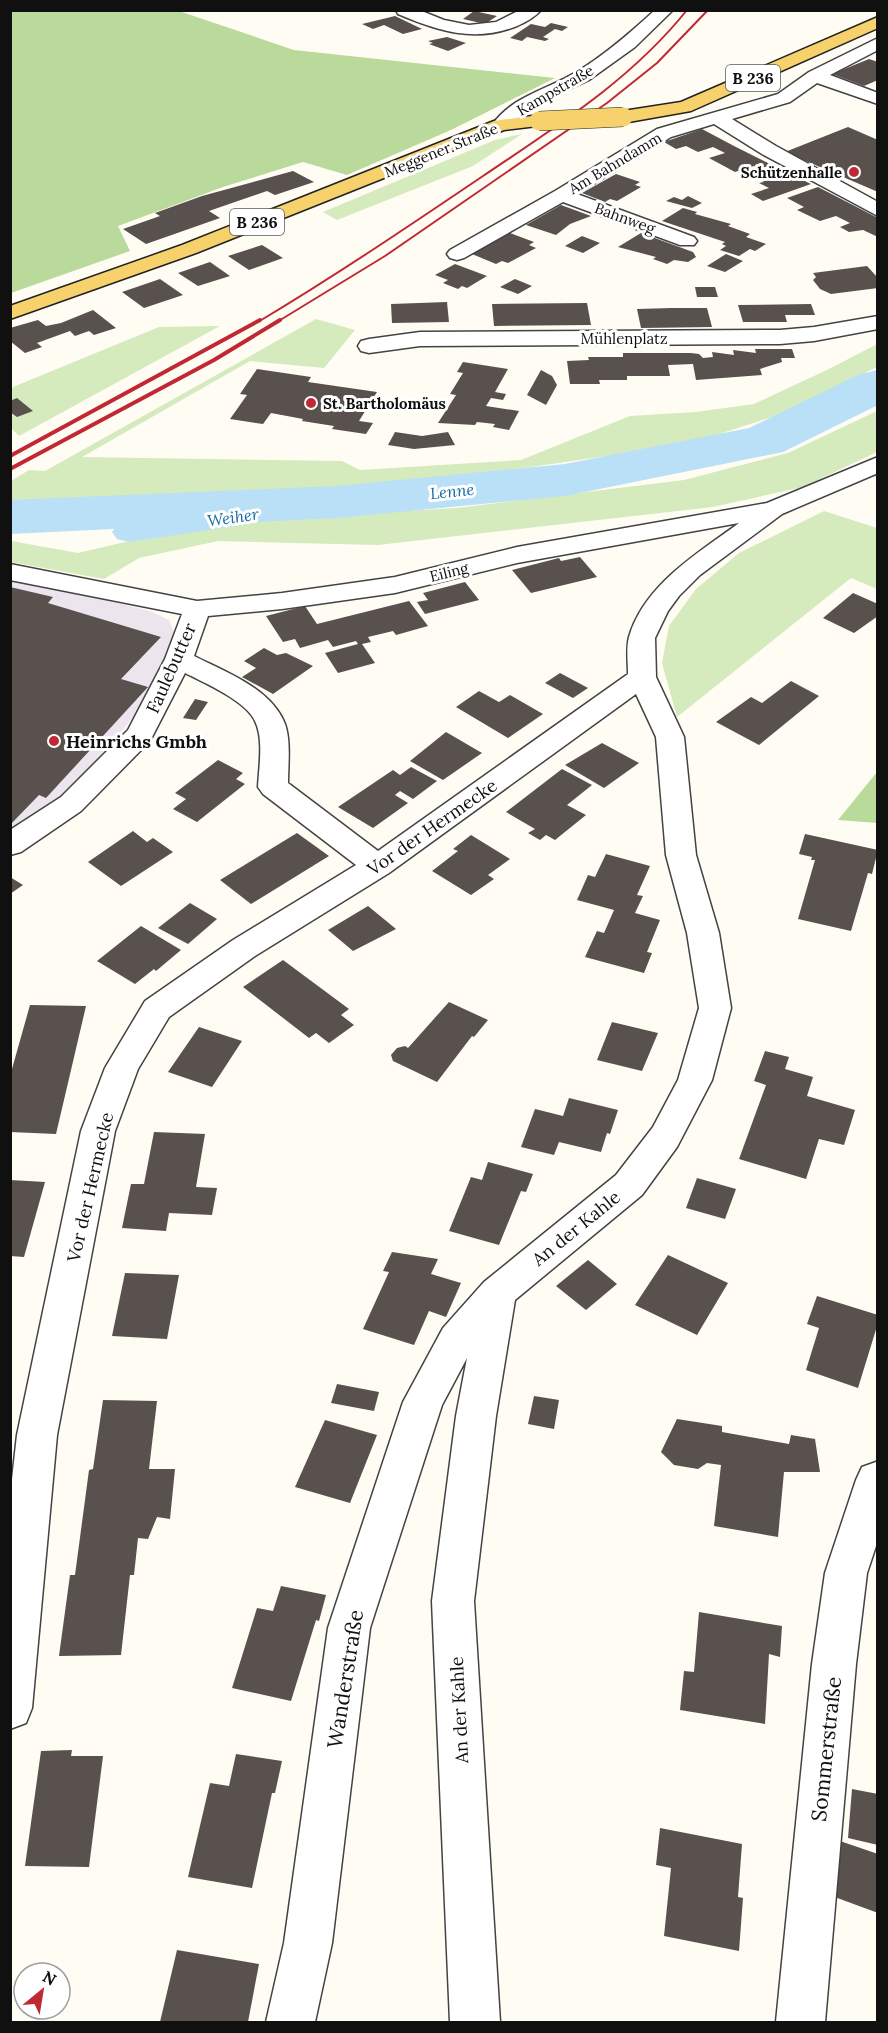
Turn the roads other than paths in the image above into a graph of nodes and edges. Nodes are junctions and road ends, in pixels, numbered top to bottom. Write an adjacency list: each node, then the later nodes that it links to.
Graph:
1 (404, 10): 2 (street)
2 (532, 10)
3 (665, 10): 9 (street, Kampstraße)
4 (878, 22): 9 (main road, Meggener Straße / B 236, bridge)
5 (878, 43): 6 (street, Am Bahndamm)
6 (815, 76): 7 (street); 8 (street, Am Bahndamm)
7 (878, 99)
8 (719, 119): 10 (street, Am Bahndamm); 11 (street)
9 (501, 125): 14 (main road, Meggener Straße / B 236)
10 (562, 195): 12 (street, Bahnweg); 13 (street, Am Bahndamm)
11 (878, 210)
12 (687, 241)
13 (457, 254)
14 (10, 313)
15 (878, 322): 16 (street, Mühlenplatz)
16 (369, 346)
17 (878, 464): 18 (street, Eiling)
18 (773, 509): 20 (street, Eiling); 22 (street, An der Kahle)
19 (10, 572): 20 (street, Eiling)
20 (197, 609): 21 (street, Faulebutter)
21 (180, 660): 23 (street, Faulebutter); 24 (street)
22 (642, 677): 24 (street, Vor der Hermecke); 25 (street, An der Kahle)
23 (10, 845)
24 (378, 866): 27 (street, Vor der Hermecke)
25 (497, 1293): 28 (street, Wanderstraße); 29 (street, An der Kahle)
26 (876, 1480): 30 (street, Sommerstraße)
27 (10, 1708)
28 (290, 2022)
29 (476, 2022)
30 (800, 2022)

